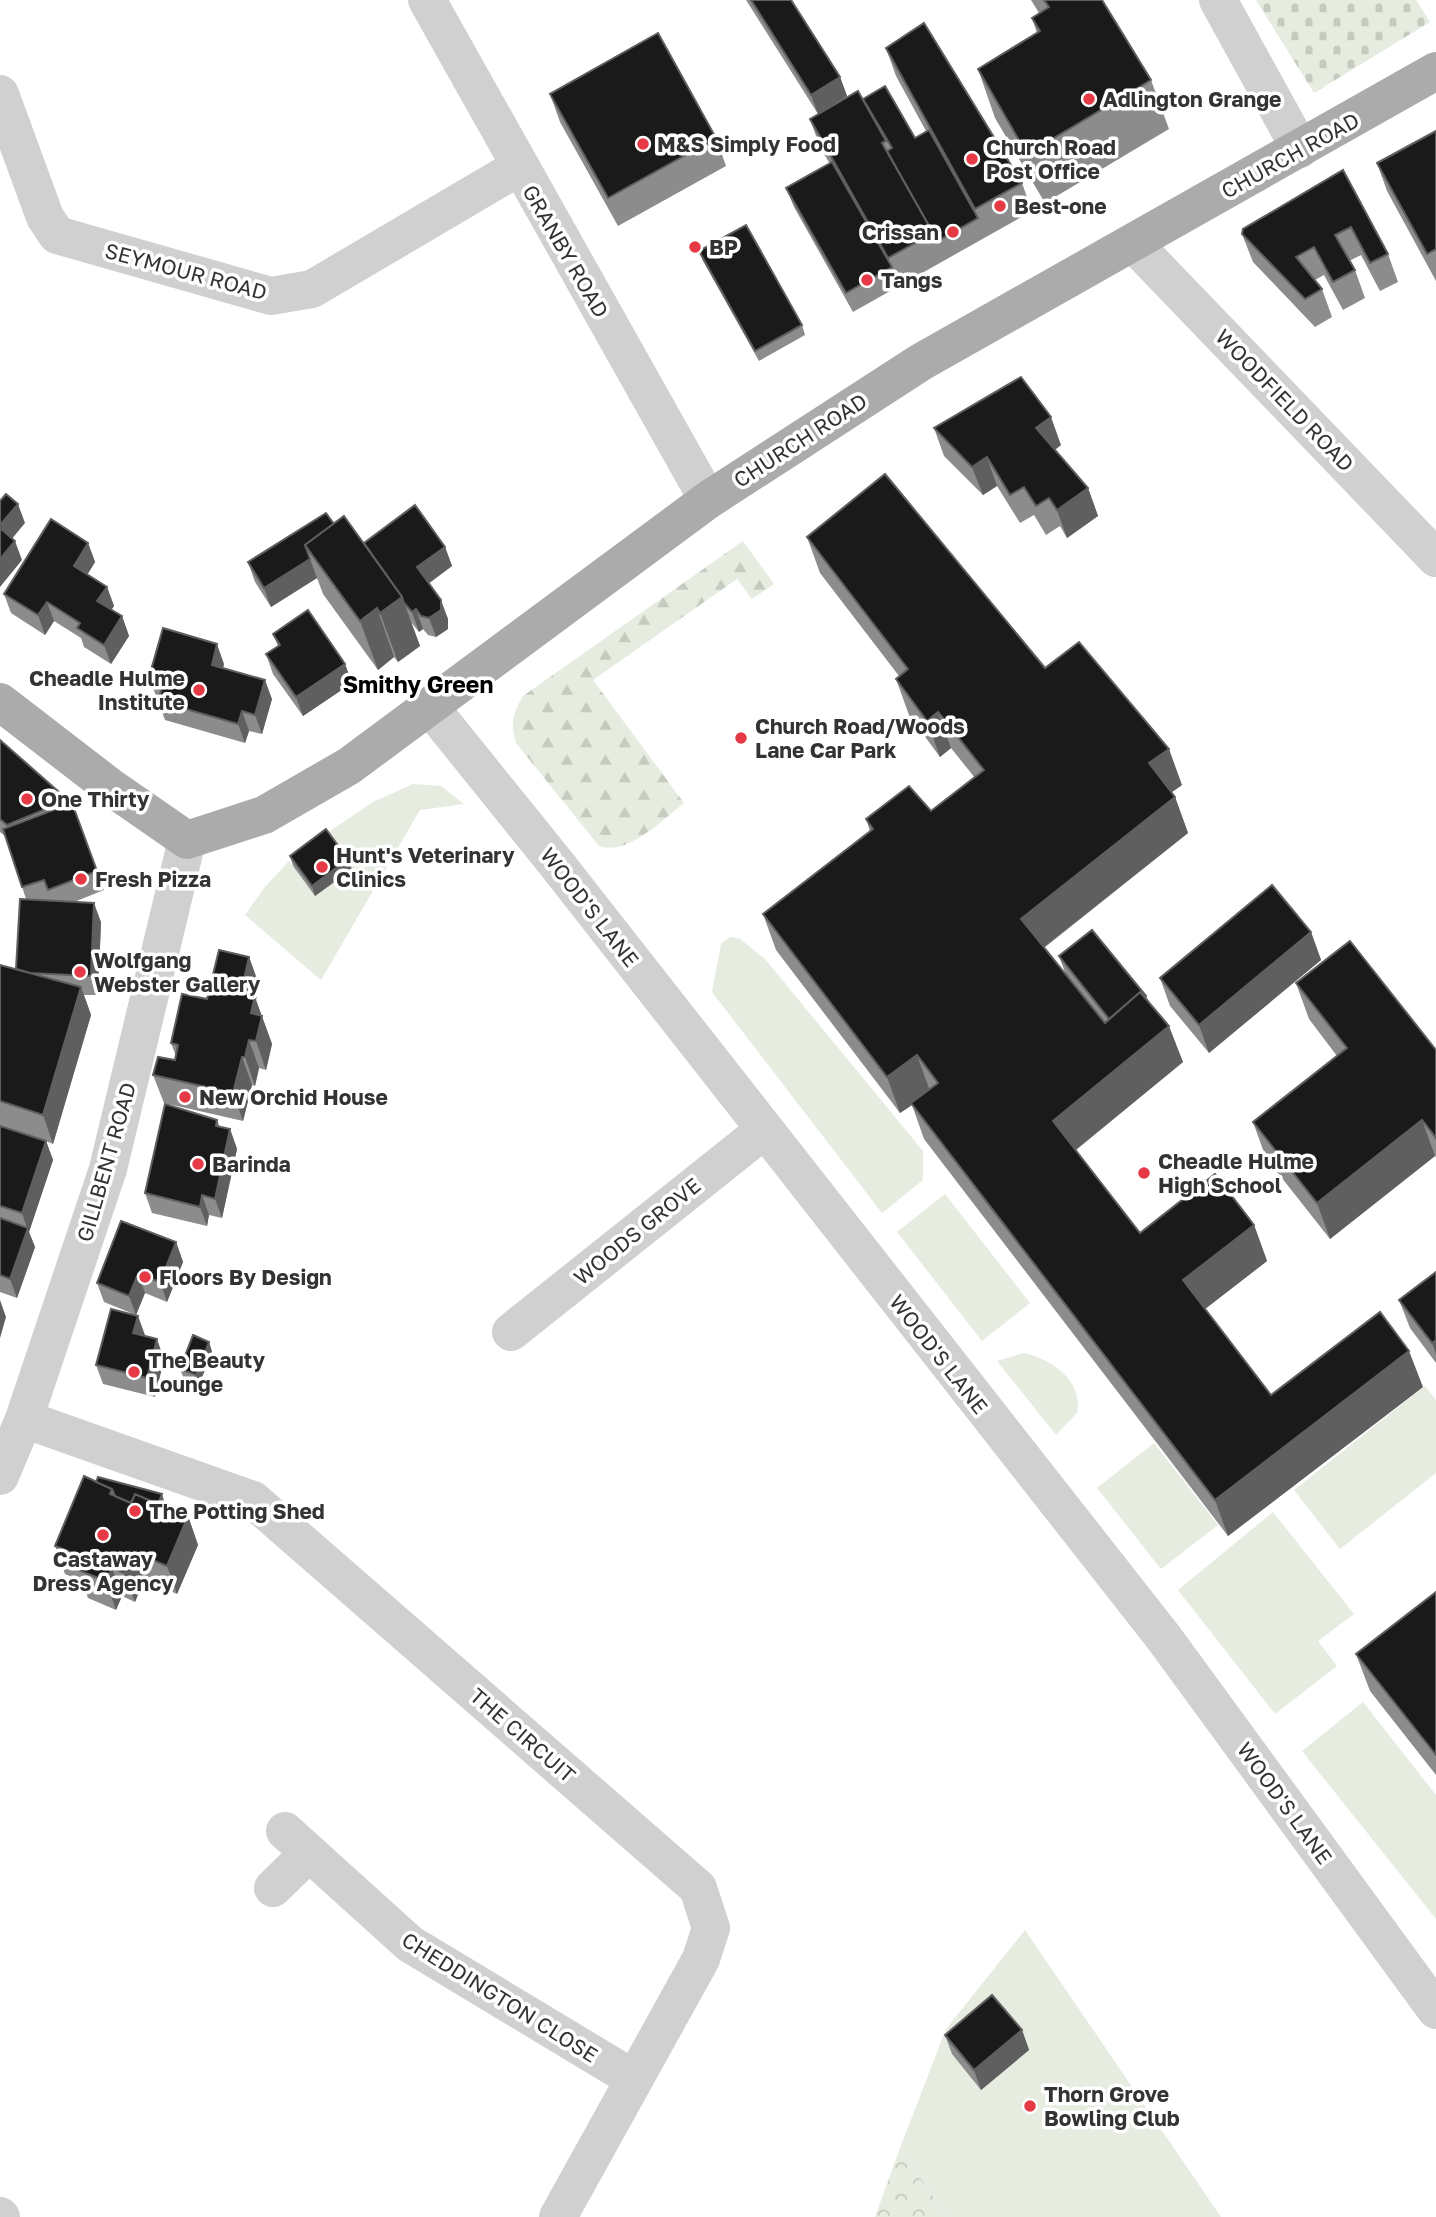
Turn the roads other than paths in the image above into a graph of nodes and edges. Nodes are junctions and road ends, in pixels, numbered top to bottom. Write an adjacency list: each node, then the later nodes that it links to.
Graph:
1 (427, 0): 6 (street, GRANBY ROAD)
2 (1217, 0): 5 (street)
3 (1436, 71): 5 (main road, CHURCH ROAD)
4 (0, 94): 6 (street, SEYMOUR ROAD)
5 (1300, 149): 7 (main road, CHURCH ROAD)
6 (519, 167): 8 (street, GRANBY ROAD)
7 (1133, 243): 8 (main road, CHURCH ROAD); 9 (street, WOODFIELD ROAD)
8 (708, 500): 11 (main road, CHURCH ROAD)
9 (1436, 558)
10 (0, 702): 12 (main road)
11 (430, 707): 12 (main road, CHURCH ROAD); 13 (street, WOOD'S LANE)
12 (187, 840): 15 (street, GILLBENT ROAD)
13 (763, 1131): 14 (street, WOODS GROVE); 18 (street, WOOD'S LANE)
14 (511, 1332)
15 (24, 1419): 16 (street, GILLBENT ROAD); 19 (street, THE CIRCUIT)
16 (0, 1476)
17 (273, 1888): 19 (street, CHEDDINGTON CLOSE)
18 (1436, 2010)
19 (634, 2079): 20 (street, THE CIRCUIT)
20 (558, 2217)

